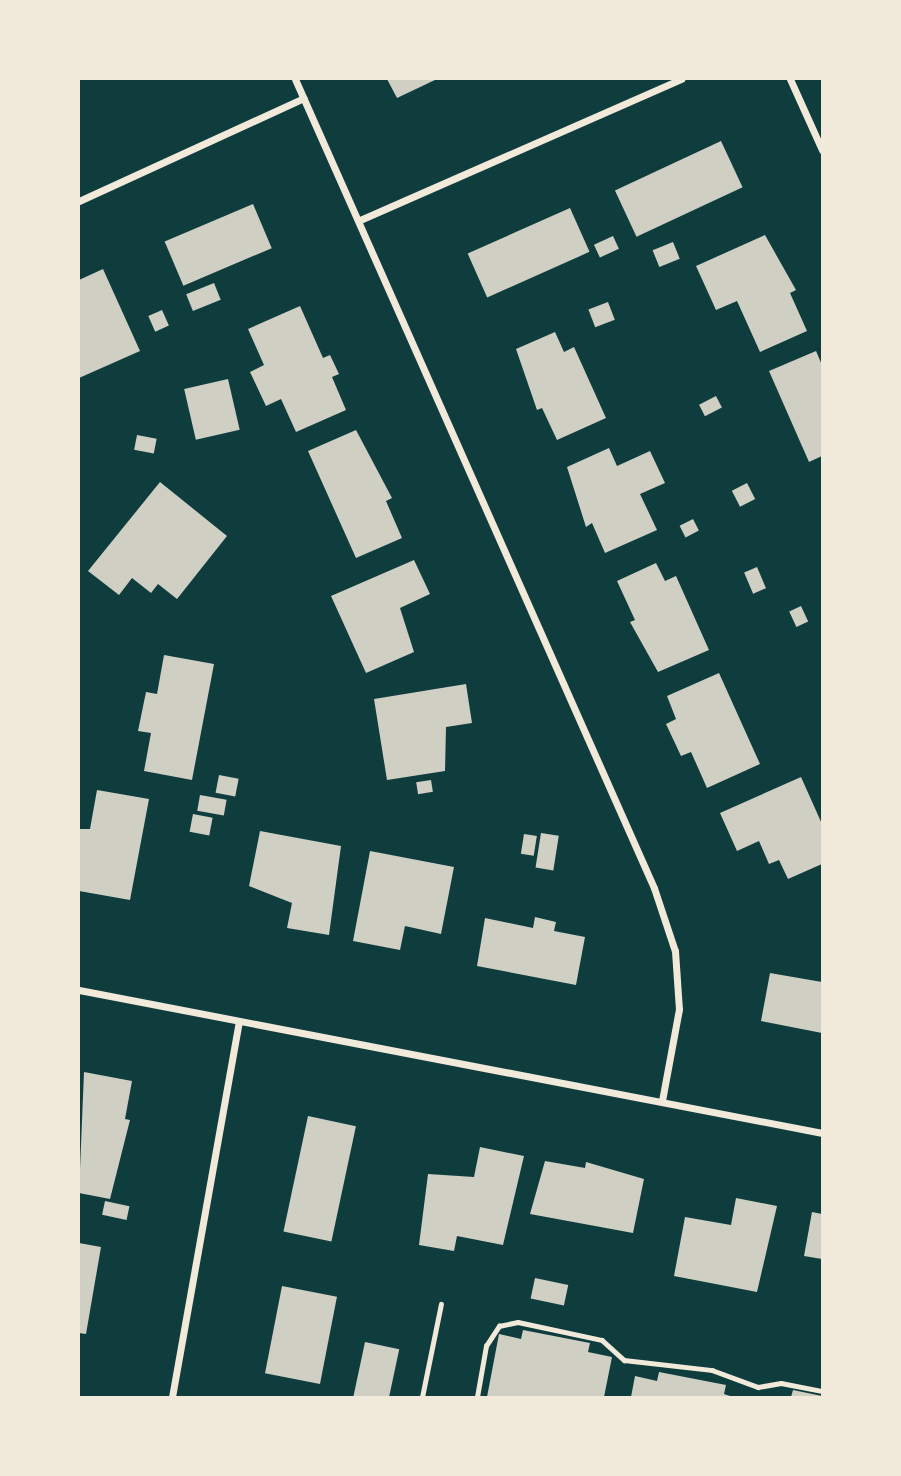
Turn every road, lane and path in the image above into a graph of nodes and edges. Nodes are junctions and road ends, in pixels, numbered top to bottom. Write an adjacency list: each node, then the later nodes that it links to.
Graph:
1 (295, 79): 4 (street)
2 (681, 79): 7 (street)
3 (790, 79): 5 (street)
4 (304, 98): 6 (street); 7 (street)
5 (822, 150)
6 (79, 201)
7 (360, 220): 10 (street)
8 (79, 990): 9 (street)
9 (239, 1022): 10 (street); 14 (street)
10 (662, 1101): 11 (street)
11 (822, 1133)
12 (441, 1304): 15 (lane)
13 (822, 1391): 16 (path)
14 (172, 1397)
15 (422, 1397)
16 (477, 1397)

